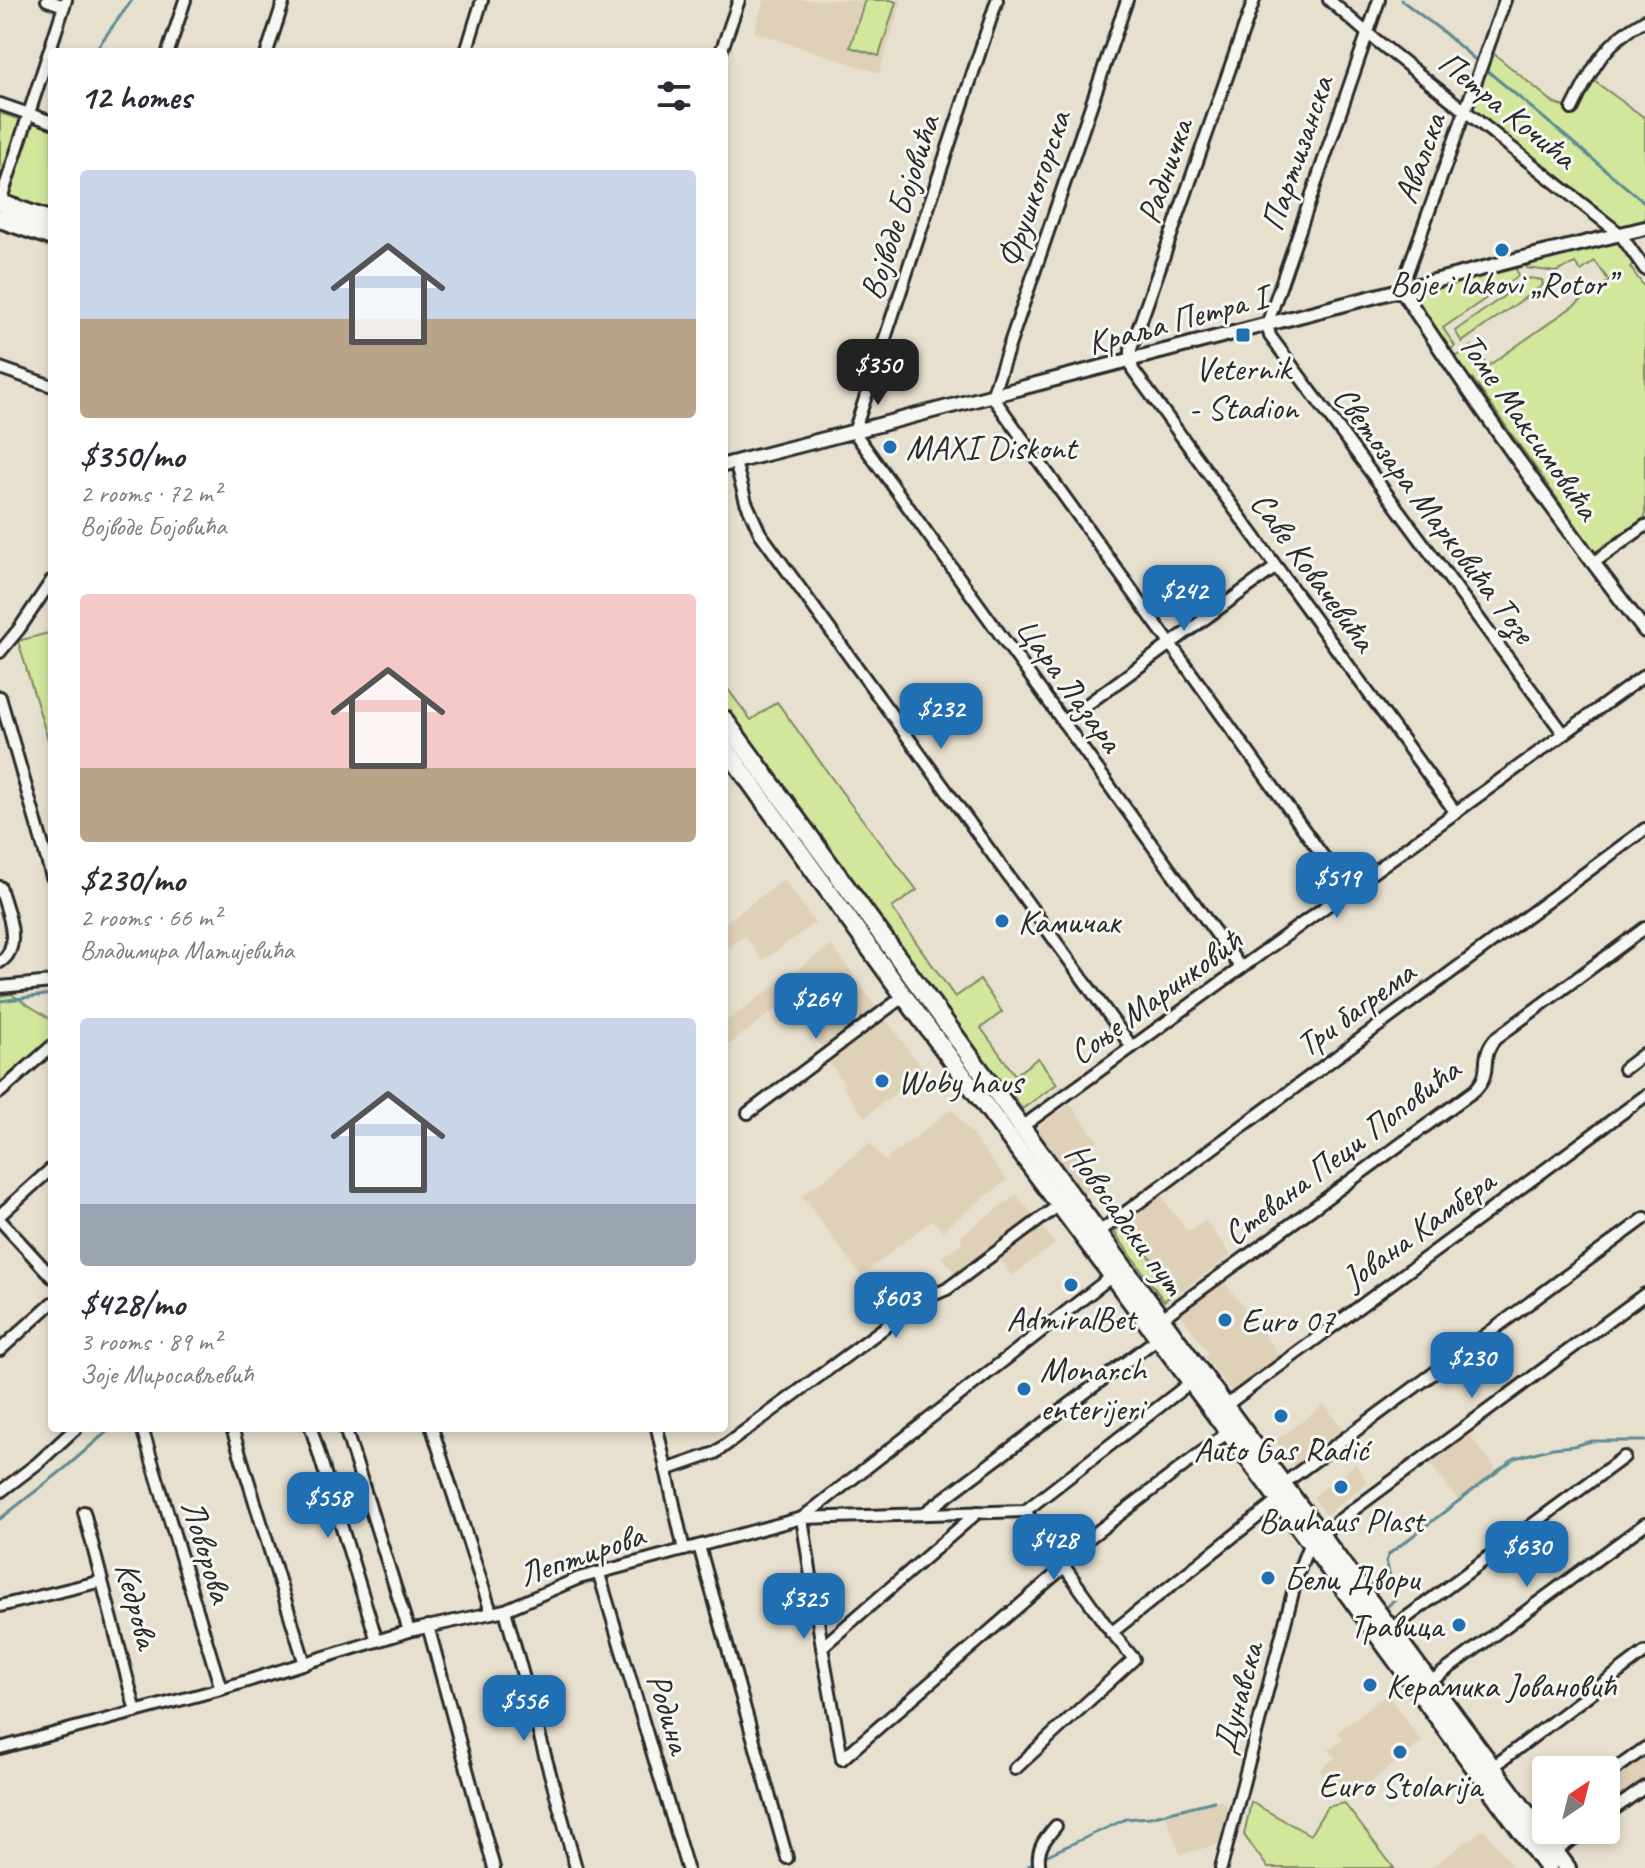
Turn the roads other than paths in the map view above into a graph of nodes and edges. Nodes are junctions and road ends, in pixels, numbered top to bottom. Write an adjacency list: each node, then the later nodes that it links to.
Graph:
1 (47, 0): 12 (street)
2 (185, 0): 16 (street)
3 (284, 0): 17 (street)
4 (482, 0): 18 (street)
5 (739, 0): 19 (street)
6 (997, 0): 39 (street, Војводе Бојовића)
7 (1127, 0): 38 (street, Фрушкогорска)
8 (1254, 0): 35 (street, Радничка)
9 (1329, 0): 14 (street, Петра Кочића)
10 (1379, 0): 14 (street, Партизанска)
11 (1505, 0): 23 (street, Авалска)
12 (65, 3): 15 (street)
13 (1645, 20): 22 (street)
14 (1367, 33): 23 (street, Петра Кочића); 34 (street, Партизанска)
15 (51, 48)
16 (169, 48)
17 (268, 48)
18 (467, 48)
19 (722, 48)
20 (48, 57): 24 (street)
21 (0, 104): 24 (street)
22 (1572, 109)
23 (1466, 110): 30 (street, Петра Кочића); 33 (street, Авалска)
24 (30, 115): 25 (street); 26 (street)
25 (48, 121)
26 (0, 202): 28 (main road)
27 (0, 219): 31 (main road)
28 (48, 220)
29 (1645, 228): 30 (street, Краља Петра I)
30 (1620, 234): 32 (street, Петра Кочића); 33 (street, Краља Петра I)
31 (48, 236)
32 (1645, 269)
33 (1401, 289): 34 (street, Краља Петра I); 42 (street, Томе Максимовића)
34 (1268, 325): 35 (street, Краља Петра I); 52 (street, Светозара Марковића Тозе)
35 (1131, 360): 38 (street, Краља Петра I); 43 (street, Саве Ковачевића)
36 (0, 368): 37 (street)
37 (48, 385)
38 (992, 396): 39 (street, Краља Петра I); 46 (street)
39 (854, 432): 40 (street, Краља Петра I); 50 (street, Цара Лазара)
40 (730, 463): 65 (street)
41 (1645, 526): 42 (street)
42 (1593, 563): 45 (street, Томе Максимовића)
43 (1276, 567): 46 (street); 54 (street, Саве Ковачевића)
44 (48, 586): 47 (street)
45 (1645, 631)
46 (1170, 643): 50 (street); 58 (street)
47 (0, 652)
48 (1645, 675): 52 (street, Соње Маринковић)
49 (0, 697): 56 (street)
50 (1063, 722): 61 (street, Цара Лазара)
51 (728, 725): 72 (main road, Новосадски пут)
52 (1564, 734): 54 (street, Соње Маринковић)
53 (728, 752): 64 (main road, Новосадски пут)
54 (1456, 813): 58 (street, Соње Маринковић)
55 (1645, 829): 77 (street, Три багрема)
56 (48, 863)
57 (0, 887): 60 (street)
58 (1348, 891): 61 (street, Соње Маринковић)
59 (1645, 928): 82 (street, Стевана Пеци Поповића)
60 (0, 962)
61 (1241, 968): 65 (street, Соње Маринковић)
62 (48, 982): 63 (street)
63 (0, 987)
64 (904, 996): 71 (street); 72 (main road, Новосадски пут)
65 (1132, 1047): 72 (street, Соње Маринковић)
66 (48, 1050): 69 (street)
67 (1645, 1053): 68 (street)
68 (1624, 1069)
69 (0, 1092)
70 (1645, 1096): 86 (street, Јована Камбера)
71 (748, 1113)
72 (1015, 1132): 74 (main road, Новосадски пут); 77 (main road, Новосадски пут)
73 (48, 1172): 75 (street)
74 (1059, 1205): 79 (main road, Новосадски пут); 96 (street)
75 (0, 1217): 78 (street)
76 (1645, 1218): 98 (street)
77 (1099, 1232): 82 (main road, Новосадски пут)
78 (48, 1272)
79 (1112, 1276): 83 (main road, Новосадски пут); 103 (street, Лептирова)
80 (1645, 1294): 105 (street)
81 (48, 1307): 84 (street)
82 (1162, 1318): 86 (main road, Новосадски пут)
83 (1158, 1338): 85 (main road, Новосадски пут); 102 (street)
84 (0, 1350)
85 (1191, 1382): 94 (main road, Новосадски пут); 99 (street)
86 (1225, 1406): 98 (main road, Новосадски пут)
87 (72, 1432): 97 (street)
88 (143, 1432): 123 (street, Ловорова)
89 (233, 1432): 121 (street)
90 (312, 1432): 118 (street)
91 (346, 1432): 116 (street)
92 (433, 1432): 113 (street)
93 (658, 1432): 96 (street)
94 (1228, 1432): 98 (main road, Новосадски пут); 108 (street)
95 (1624, 1457): 115 (street)
96 (666, 1470): 107 (street)
97 (0, 1492)
98 (1281, 1492): 105 (main road, Новосадски пут); 117 (street)
99 (1025, 1511): 101 (street); 108 (street)
100 (84, 1512): 110 (street, Кедрова)
101 (978, 1512): 102 (street); 119 (street)
102 (925, 1513): 103 (street)
103 (802, 1518): 106 (street, Лептирова); 119 (street)
104 (1645, 1524): 122 (street)
105 (1315, 1538): 115 (main road, Новосадски пут); 136 (main road, Новосадски пут); 141 (street, Дунавска)
106 (699, 1546): 107 (street, Лептирова); 135 (street)
107 (684, 1550): 109 (street, Лептирова)
108 (1062, 1564): 117 (street); 119 (street)
109 (599, 1574): 112 (street, Лептирова); 139 (street, Родина)
110 (102, 1581): 111 (street); 124 (street, Кедрова)
111 (0, 1606)
112 (505, 1610): 113 (street, Лептирова); 138 (street)
113 (491, 1612): 114 (street, Лептирова)
114 (428, 1626): 116 (street, Лептирова); 137 (street)
115 (1391, 1629): 122 (main road, Новосадски пут)
116 (409, 1631): 118 (street, Лептирова)
117 (1111, 1633): 129 (street)
118 (377, 1641): 121 (street, Лептирова)
119 (822, 1647)
120 (1645, 1652): 128 (street)
121 (305, 1664): 123 (street, Лептирова)
122 (1430, 1682): 128 (main road, Новосадски пут)
123 (221, 1689): 124 (street, Лептирова)
124 (136, 1712): 125 (street, Лептирова)
125 (0, 1748)
126 (1645, 1748): 127 (street)
127 (1620, 1766)
128 (1493, 1767): 132 (main road, Новосадски пут)
129 (1015, 1769)
130 (1645, 1787): 131 (street)
131 (1620, 1805)
132 (1532, 1812)
133 (1056, 1826): 140 (street)
134 (1570, 1844): 136 (street)
135 (787, 1858)
136 (1552, 1860): 142 (main road, Новосадски пут)
137 (494, 1868)
138 (576, 1868)
139 (687, 1868)
140 (1040, 1868)
141 (1221, 1868)
142 (1567, 1868)

